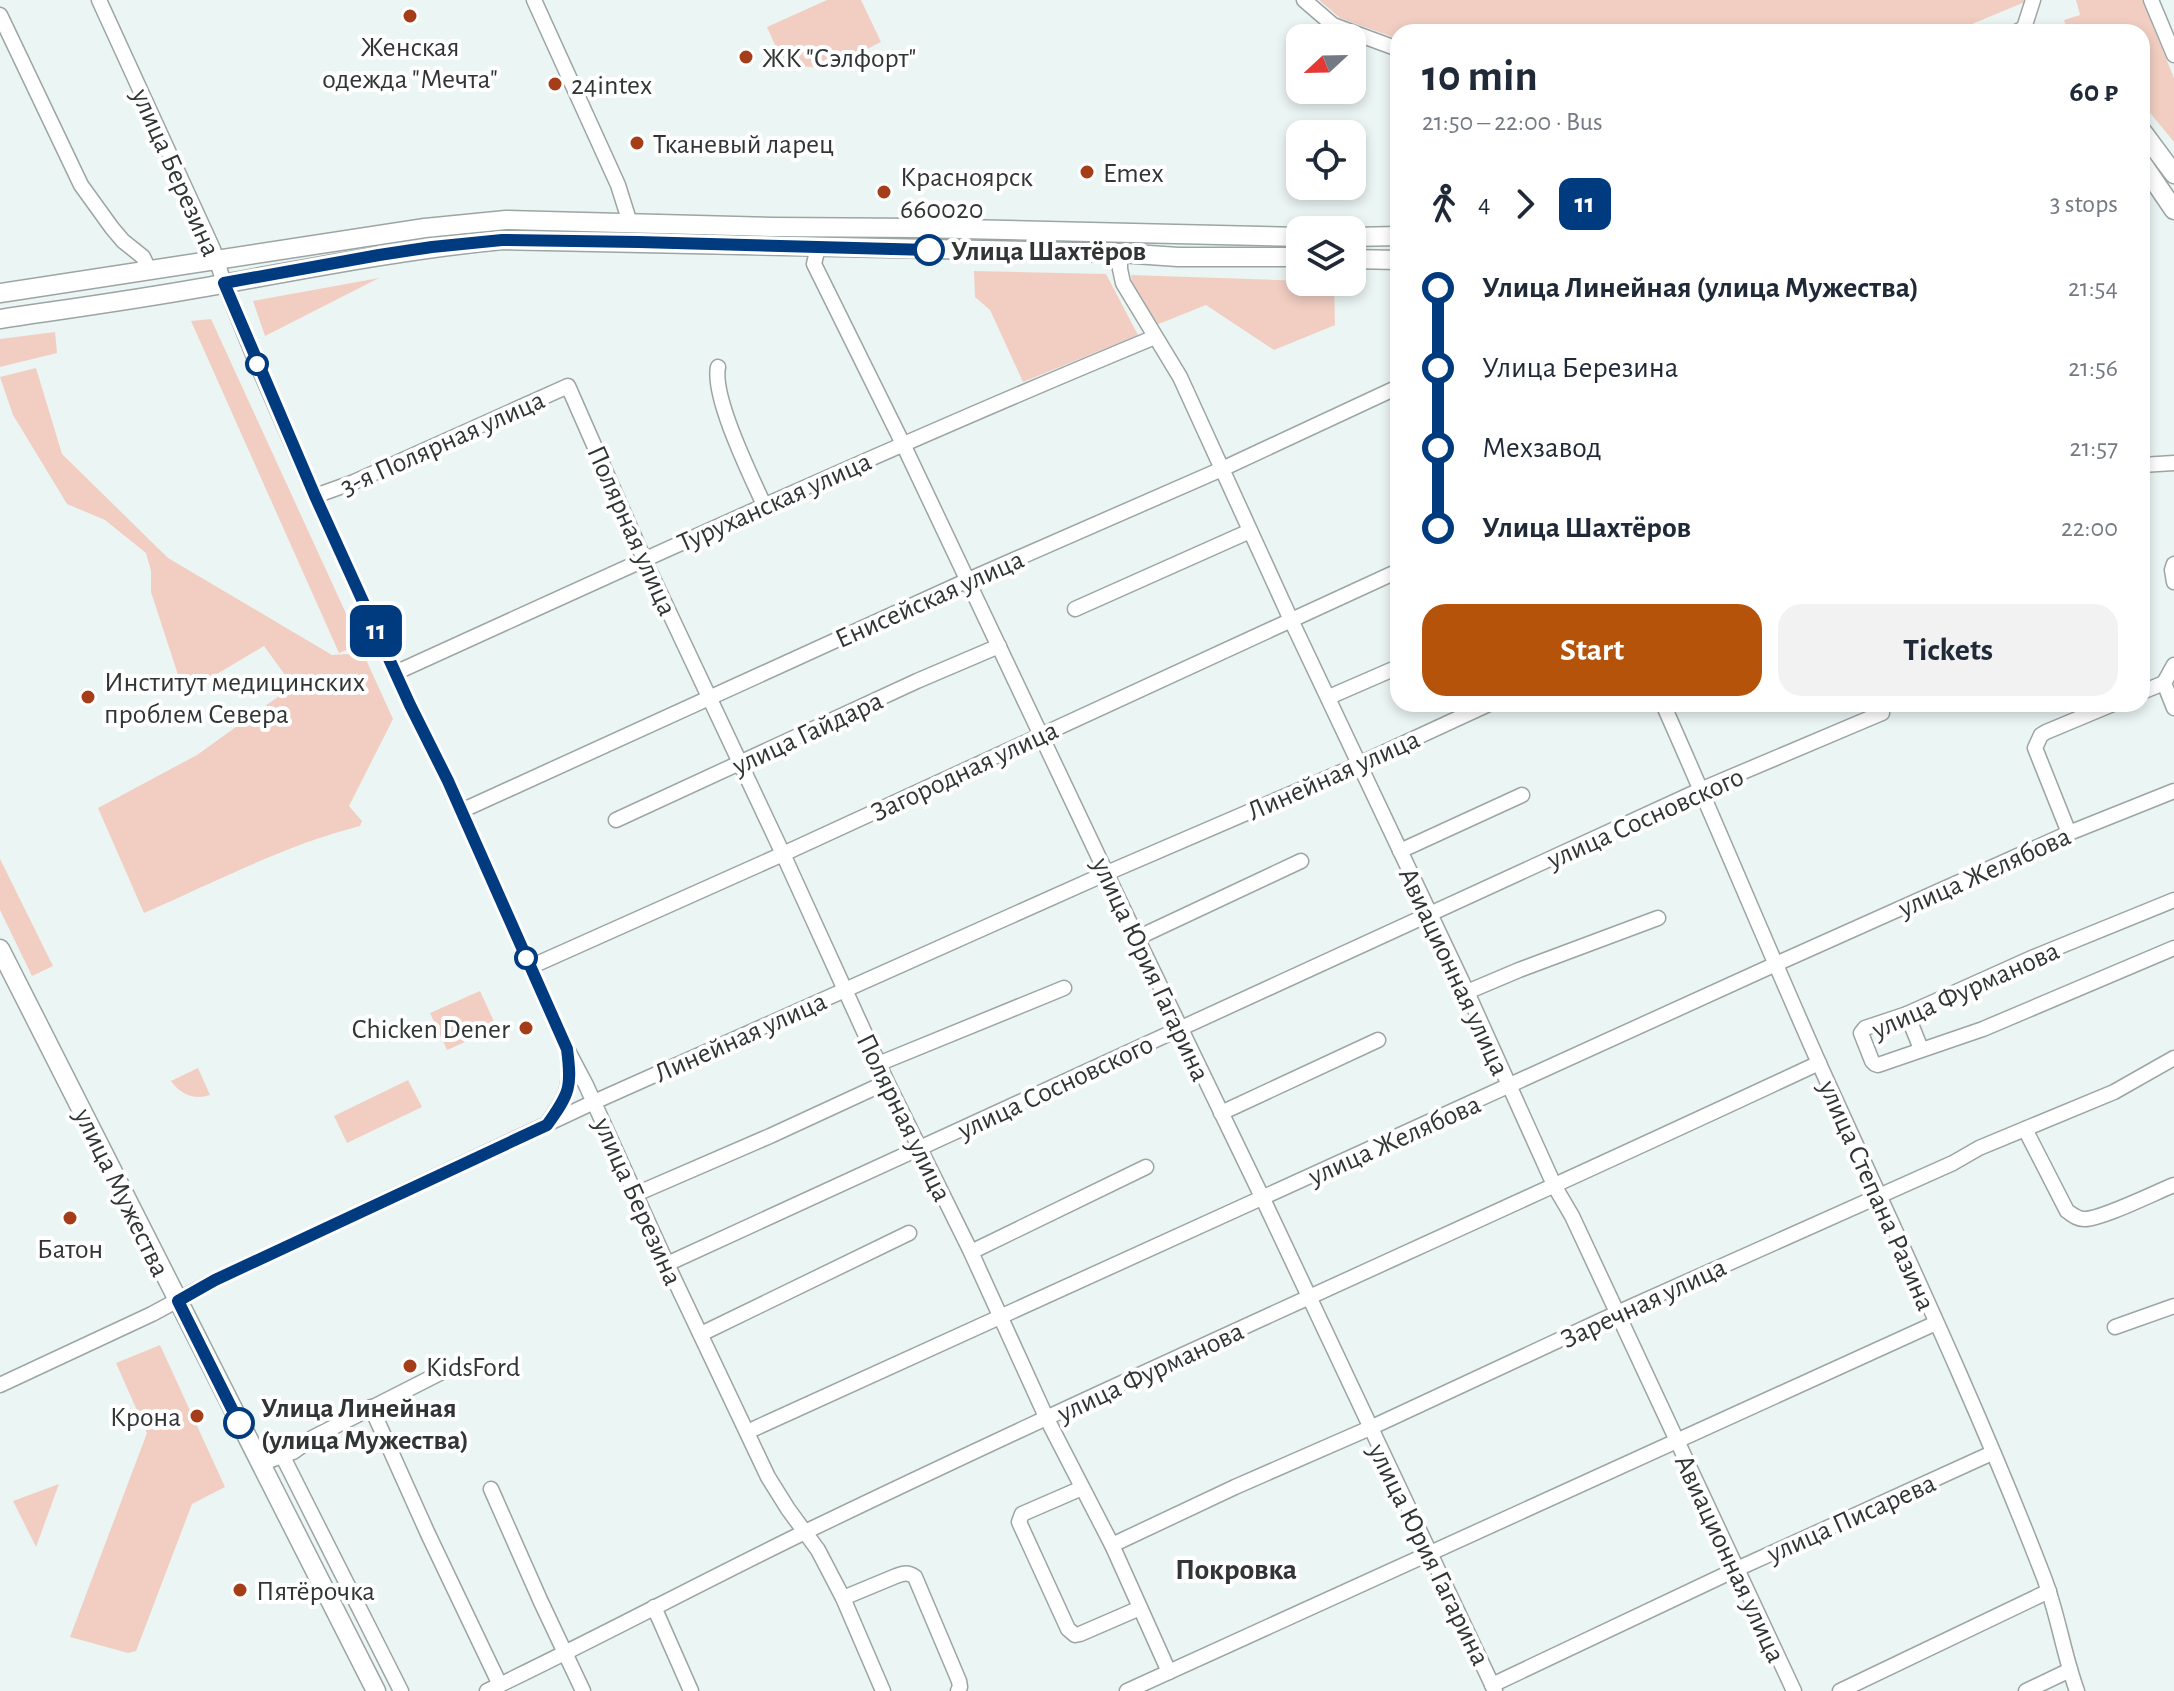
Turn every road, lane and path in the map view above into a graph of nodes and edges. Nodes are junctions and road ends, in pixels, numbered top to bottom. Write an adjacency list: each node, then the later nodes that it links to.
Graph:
1 (99, 0): 24 (street, улица Березина)
2 (534, 0): 16 (street)
3 (1304, 0): 10 (street)
4 (2033, 0): 8 (street)
5 (2151, 0): 9 (street)
6 (2162, 0): 9 (street)
7 (0, 15): 26 (street)
8 (2025, 24)
9 (2168, 37): 11 (street)
10 (1390, 46)
11 (2174, 55)
12 (2150, 142): 13 (main road)
13 (2174, 174)
14 (2150, 175): 15 (main road)
15 (2174, 210)
16 (630, 223): 18 (main road); 24 (main road)
17 (1390, 236): 19 (main road)
18 (1286, 237)
19 (1366, 237)
20 (818, 247): 21 (main road); 27 (main road); 34 (street, улица Юрия Гагарина)
21 (1120, 253): 22 (main road); 30 (street, Авиационная улица)
22 (1286, 257)
23 (1366, 259): 25 (main road)
24 (217, 260): 26 (main road); 27 (street, улица Березина)
25 (1390, 260)
26 (149, 270): 28 (main road)
27 (224, 283): 29 (main road); 38 (street, улица Березина)
28 (0, 293)
29 (0, 319)
30 (1155, 337): 34 (street, Туруханская улица); 37 (street, Авиационная улица)
31 (718, 367): 39 (street)
32 (568, 386): 38 (street, 3-я Полярная улица); 41 (street, Полярная улица)
33 (1390, 391): 37 (street, Енисейская улица)
34 (903, 444): 39 (street, Туруханская улица); 44 (street, улица Юрия Гагарина)
35 (2174, 463): 36 (street)
36 (2150, 464)
37 (1222, 469): 40 (street, Авиационная улица); 44 (street, Енисейская улица)
38 (315, 496): 51 (street, улица Березина)
39 (764, 505): 41 (street, Туруханская улица)
40 (1250, 531): 46 (street); 47 (street, Авиационная улица)
41 (644, 559): 51 (street, Туруханская улица); 55 (street, Полярная улица)
42 (2174, 564): 45 (street)
43 (1390, 575): 47 (street, Загородная улица)
44 (968, 580): 48 (street, улица Юрия Гагарина); 55 (street, Енисейская улица)
45 (2174, 582)
46 (1075, 609)
47 (1291, 620): 54 (street, Авиационная улица); 61 (street, Загородная улица)
48 (999, 646): 61 (street, улица Юрия Гагарина); 62 (street, улица Гайдара)
49 (2174, 665): 52 (street)
50 (1390, 670): 54 (street)
51 (395, 673): 67 (street, улица Березина)
52 (2164, 683): 53 (street); 56 (street)
53 (2150, 689)
54 (1329, 697): 63 (street, Авиационная улица)
55 (710, 698): 62 (street, Полярная улица); 67 (street, Енисейская улица)
56 (2174, 708)
57 (1471, 712): 63 (street, Линейная улица)
58 (1666, 712): 64 (street, улица Степана Разина)
59 (2094, 712): 69 (street)
60 (1882, 713): 64 (street, улица Сосновского)
61 (1041, 735): 71 (street, Загородная улица); 73 (street, улица Юрия Гагарина)
62 (739, 763): 68 (street, улица Гайдара); 71 (street, Полярная улица)
63 (1359, 763): 70 (street, Авиационная улица); 73 (street, Линейная улица)
64 (1700, 790): 75 (street, улица Сосновского); 80 (street, улица Степана Разина)
65 (2174, 791): 69 (street, улица Желябова)
66 (1522, 795): 70 (street)
67 (461, 811): 81 (street, улица Березина)
68 (616, 820)
69 (2069, 833): 80 (street, улица Желябова)
70 (1400, 851): 75 (street, Авиационная улица)
71 (783, 854): 81 (street, Загородная улица); 83 (street, Полярная улица)
72 (1301, 861): 77 (street)
73 (1107, 873): 77 (street, улица Юрия Гагарина); 83 (street, Линейная улица)
74 (2174, 900): 85 (street, улица Фурманова)
75 (1429, 915): 84 (street, Авиационная улица); 86 (street, улица Сосновского)
76 (1658, 918): 84 (street)
77 (1137, 938): 86 (street, улица Юрия Гагарина)
78 (2174, 948): 89 (street, улица Фурманова)
79 (0, 949): 110 (main road, улица Мужества)
80 (1776, 964): 91 (street, улица Степана Разина); 94 (street, улица Желябова)
81 (530, 967): 88 (street, улица Березина)
82 (1064, 988): 92 (street)
83 (845, 989): 92 (street, Полярная улица); 95 (street, Линейная улица)
84 (1467, 992): 94 (street, Авиационная улица)
85 (1907, 1014): 89 (street); 89 (street, улица Фурманова)
86 (1180, 1028): 96 (street, улица Юрия Гагарина); 99 (street, улица Сосновского)
87 (1378, 1040): 96 (street)
88 (567, 1049): 95 (street, улица Березина); 97 (street)
89 (1921, 1049)
90 (2174, 1058): 98 (street, Заречная улица)
91 (1819, 1063): 102 (street, улица Фурманова); 104 (street, улица Степана Разина)
92 (878, 1064): 93 (street, Полярная улица)
93 (887, 1082): 99 (street, Полярная улица); 103 (street)
94 (1509, 1087): 102 (street, Авиационная улица); 105 (street, улица Желябова)
95 (594, 1102): 97 (street, Линейная улица); 103 (street, улица Березина)
96 (1221, 1113): 105 (street, улица Юрия Гагарина)
97 (547, 1125): 110 (street, Линейная улица)
98 (2025, 1129): 101 (street); 104 (street, Заречная улица)
99 (920, 1149): 107 (street, Полярная улица); 108 (street, улица Сосновского)
100 (1146, 1167): 107 (street)
101 (2174, 1185)
102 (1555, 1187): 109 (street, улица Фурманова); 112 (street, Авиационная улица)
103 (636, 1194): 108 (street, улица Березина)
104 (1878, 1195): 112 (street, Заречная улица); 114 (street, улица Степана Разина)
105 (1263, 1199): 109 (street, улица Юрия Гагарина); 113 (street, улица Желябова)
106 (909, 1233): 116 (street)
107 (971, 1252): 113 (street, Полярная улица)
108 (667, 1264): 116 (street, улица Березина)
109 (1309, 1297): 120 (street, улица Фурманова); 121 (street, улица Юрия Гагарина)
110 (178, 1301): 118 (street, Линейная улица); 126 (main road, улица Мужества)
111 (2174, 1306): 115 (street)
112 (1617, 1313): 121 (street, Заречная улица); 123 (street, Авиационная улица)
113 (1001, 1318): 120 (street, Полярная улица); 122 (street, улица Желябова)
114 (1936, 1323): 123 (street); 124 (street, улица Степана Разина)
115 (2115, 1327)
116 (701, 1334): 122 (street, улица Березина)
117 (446, 1370): 119 (street)
118 (0, 1385)
119 (371, 1407): 125 (street); 140 (street)
120 (1047, 1419): 127 (street, Полярная улица); 129 (street, улица Фурманова)
121 (1370, 1428): 130 (street, Заречная улица); 131 (street, улица Юрия Гагарина)
122 (747, 1432): 129 (street, улица Березина)
123 (1676, 1441): 131 (street); 132 (street, Авиационная улица)
124 (1992, 1453): 132 (street, улица Писарева); 133 (street, улица Степана Разина)
125 (283, 1457): 126 (street); 143 (street)
126 (260, 1464): 142 (main road, улица Мужества)
127 (1082, 1488): 130 (street, Полярная улица); 136 (street)
128 (491, 1489): 137 (street)
129 (806, 1532): 134 (street, улица Березина); 135 (street, улица Фурманова)
130 (1112, 1545): 136 (street, Полярная улица)
131 (1431, 1554): 139 (street); 141 (street, улица Юрия Гагарина)
132 (1737, 1569): 141 (street, улица Писарева); 149 (street, Авиационная улица)
133 (2049, 1591): 138 (street, улица Степана Разина); 150 (street)
134 (843, 1598): 146 (street, улица Березина); 147 (street)
135 (654, 1607): 137 (street, улица Фурманова); 145 (street)
136 (1140, 1608): 139 (street, Полярная улица)
137 (565, 1653): 140 (street, улица Фурманова); 144 (street)
138 (2070, 1670): 151 (street); 152 (street, улица Степана Разина)
139 (1169, 1672): 148 (street)
140 (494, 1688)
141 (1494, 1688)
142 (376, 1691)
143 (401, 1691)
144 (583, 1691)
145 (691, 1691)
146 (883, 1691)
147 (958, 1691)
148 (1127, 1691)
149 (1794, 1691)
150 (1840, 1691)
151 (2026, 1691)
152 (2077, 1691)

